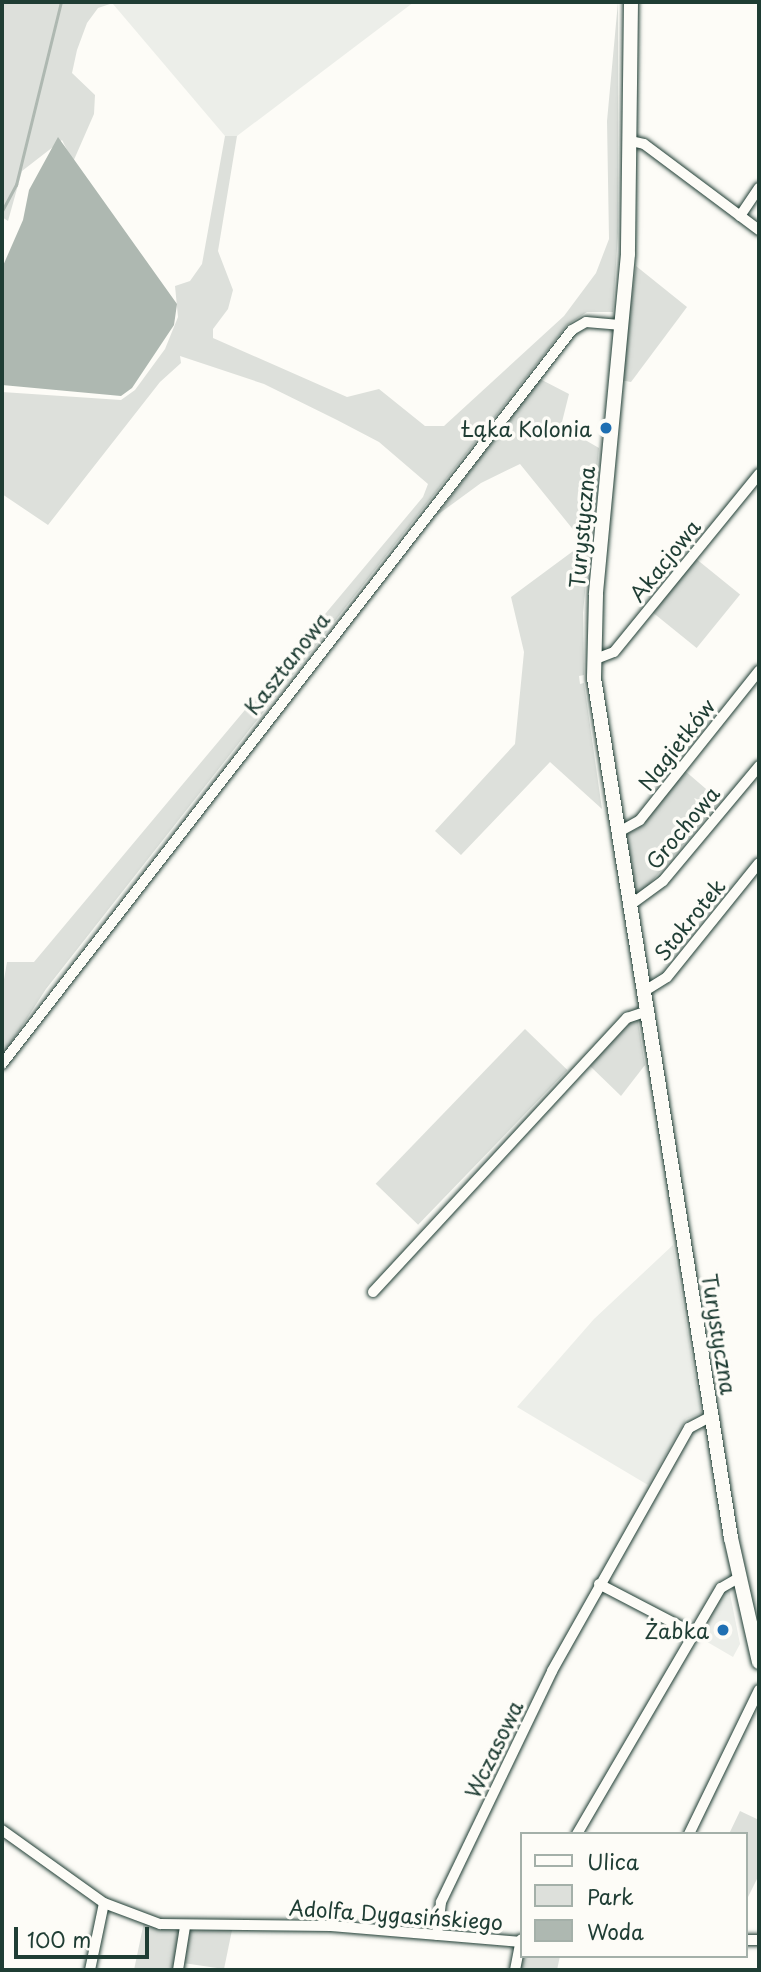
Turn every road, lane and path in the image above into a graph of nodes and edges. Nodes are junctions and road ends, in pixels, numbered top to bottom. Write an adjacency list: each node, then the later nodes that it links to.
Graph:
1 (631, 2): 2 (main road, Turystyczna)
2 (631, 141): 4 (street); 6 (main road, Turystyczna)
3 (759, 188): 4 (street)
4 (740, 216): 5 (street)
5 (759, 230)
6 (622, 325): 8 (main road, Turystyczna); 16 (street, Kasztanowa)
7 (759, 474): 8 (street, Akacjowa)
8 (593, 660): 11 (main road, Turystyczna)
9 (759, 671): 11 (street, Nagietków)
10 (759, 766): 13 (street, Grochowa)
11 (617, 833): 13 (main road, Turystyczna)
12 (759, 863): 14 (street, Stokrotek)
13 (629, 906): 14 (main road, Turystyczna)
14 (643, 992): 15 (main road, Turystyczna)
15 (647, 1011): 17 (street); 18 (main road, Turystyczna)
16 (2, 1064)
17 (373, 1292)
18 (712, 1416): 19 (main road, Turystyczna); 20 (street, Wczasowa)
19 (738, 1578): 21 (street); 22 (main road, Turystyczna)
20 (599, 1584): 21 (street); 29 (street, Wczasowa)
21 (693, 1633): 25 (street)
22 (759, 1662)
23 (759, 1690): 26 (street)
24 (2, 1830): 27 (street, Adolfa Dygasińskiego)
25 (578, 1832)
26 (690, 1832)
27 (104, 1903): 28 (street, Adolfa Dygasińskiego); 32 (street)
28 (185, 1927): 29 (street, Adolfa Dygasińskiego); 33 (street)
29 (437, 1935): 30 (street, Adolfa Dygasińskiego)
30 (520, 1941)
31 (520, 1946): 34 (street)
32 (90, 1970)
33 (178, 1970)
34 (515, 1970)

